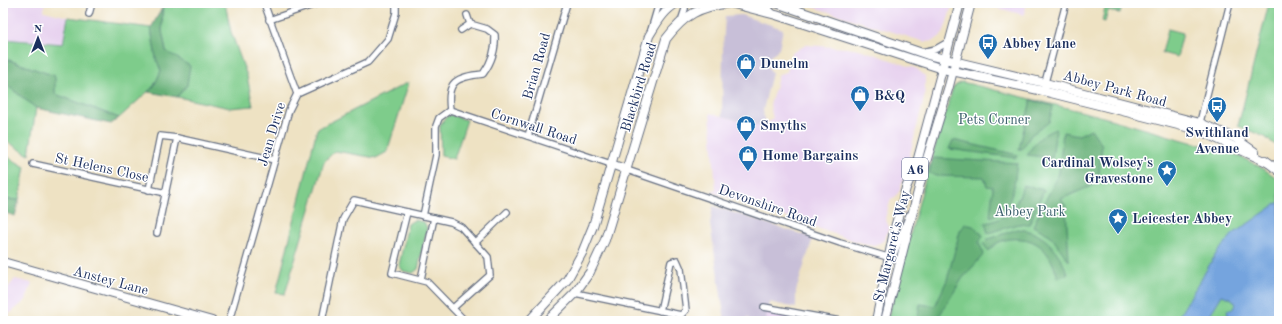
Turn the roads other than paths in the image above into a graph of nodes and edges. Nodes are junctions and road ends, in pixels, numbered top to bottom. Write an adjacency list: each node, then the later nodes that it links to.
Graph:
1 (92, 3): 16 (street)
2 (264, 3): 20 (street)
3 (319, 3): 20 (street)
4 (396, 3): 33 (street, Jean Drive)
5 (567, 3): 36 (street, Brian Road)
6 (659, 3): 25 (street)
7 (677, 3): 25 (main road, Blackbird Road)
8 (685, 3): 21 (street)
9 (730, 3): 18 (main road, Blackbird Road); 21 (main road, Blackbird Road)
10 (754, 3): 18 (street, Blackbird Road)
11 (776, 3): 19 (main road)
12 (960, 3): 26 (main road, A6)
13 (972, 3): 29 (main road, A6)
14 (1066, 3): 32 (street)
15 (1230, 3): 35 (street)
16 (89, 14)
17 (467, 15): 22 (street)
18 (776, 15): 23 (main road, Blackbird Road)
19 (820, 19): 23 (main road); 27 (main road)
20 (269, 20): 33 (street)
21 (681, 21): 41 (main road, Blackbird Road)
22 (470, 24): 24 (street); 34 (street)
23 (816, 29): 30 (main road, Blackbird Road)
24 (461, 30)
25 (649, 36): 40 (main road, Blackbird Road)
26 (950, 41): 27 (street); 28 (main road, A6)
27 (919, 52): 28 (main road)
28 (945, 60): 29 (main road, Abbey Park Road); 30 (main road, St Margaret's Way / A6)
29 (956, 62): 31 (main road, St Margaret's Way / A6); 32 (main road, Abbey Park Road)
30 (943, 69): 31 (main road, Abbey Park Road); 52 (main road, St Margaret's Way / A6)
31 (953, 71): 32 (main road, Abbey Park Road); 45 (main road, St Margaret's Way / A6)
32 (1044, 87): 35 (main road, Abbey Park Road)
33 (298, 94): 38 (street, Jean Drive)
34 (450, 110): 36 (street, Cornwall Road); 48 (street)
35 (1199, 127): 42 (main road, Abbey Park Road)
36 (528, 136): 40 (street, Cornwall Road)
37 (177, 138): 38 (street); 43 (street); 44 (street)
38 (275, 160): 61 (street, Jean Drive)
39 (33, 164): 43 (street, St Helens Close)
40 (611, 164): 41 (main road); 64 (main road, Blackbird Road)
41 (627, 170): 52 (street, Devonshire Road); 56 (main road, Blackbird Road)
42 (1279, 171)
43 (149, 190): 44 (street, St Helens Close)
44 (166, 193): 50 (street)
45 (915, 205): 52 (street); 53 (main road, St Margaret's Way / A6)
46 (407, 212): 48 (street); 55 (street); 62 (street)
47 (507, 212): 51 (street)
48 (423, 216): 49 (street)
49 (434, 218): 51 (street); 55 (street)
50 (157, 234)
51 (475, 243): 58 (street)
52 (889, 257): 53 (street, Devonshire Road); 67 (main road, St Margaret's Way / A6)
53 (901, 261): 68 (main road, St Margaret's Way / A6)
54 (3, 262): 60 (main road, Anstey Lane)
55 (421, 279): 58 (street)
56 (575, 293): 59 (street); 65 (main road, Blackbird Road)
57 (764, 307): 66 (street)
58 (453, 308): 63 (street)
59 (660, 311): 59 (street)
60 (212, 321)
61 (229, 321)
62 (322, 321)
63 (464, 321)
64 (529, 321)
65 (547, 321)
66 (840, 321)
67 (876, 321)
68 (885, 321)

